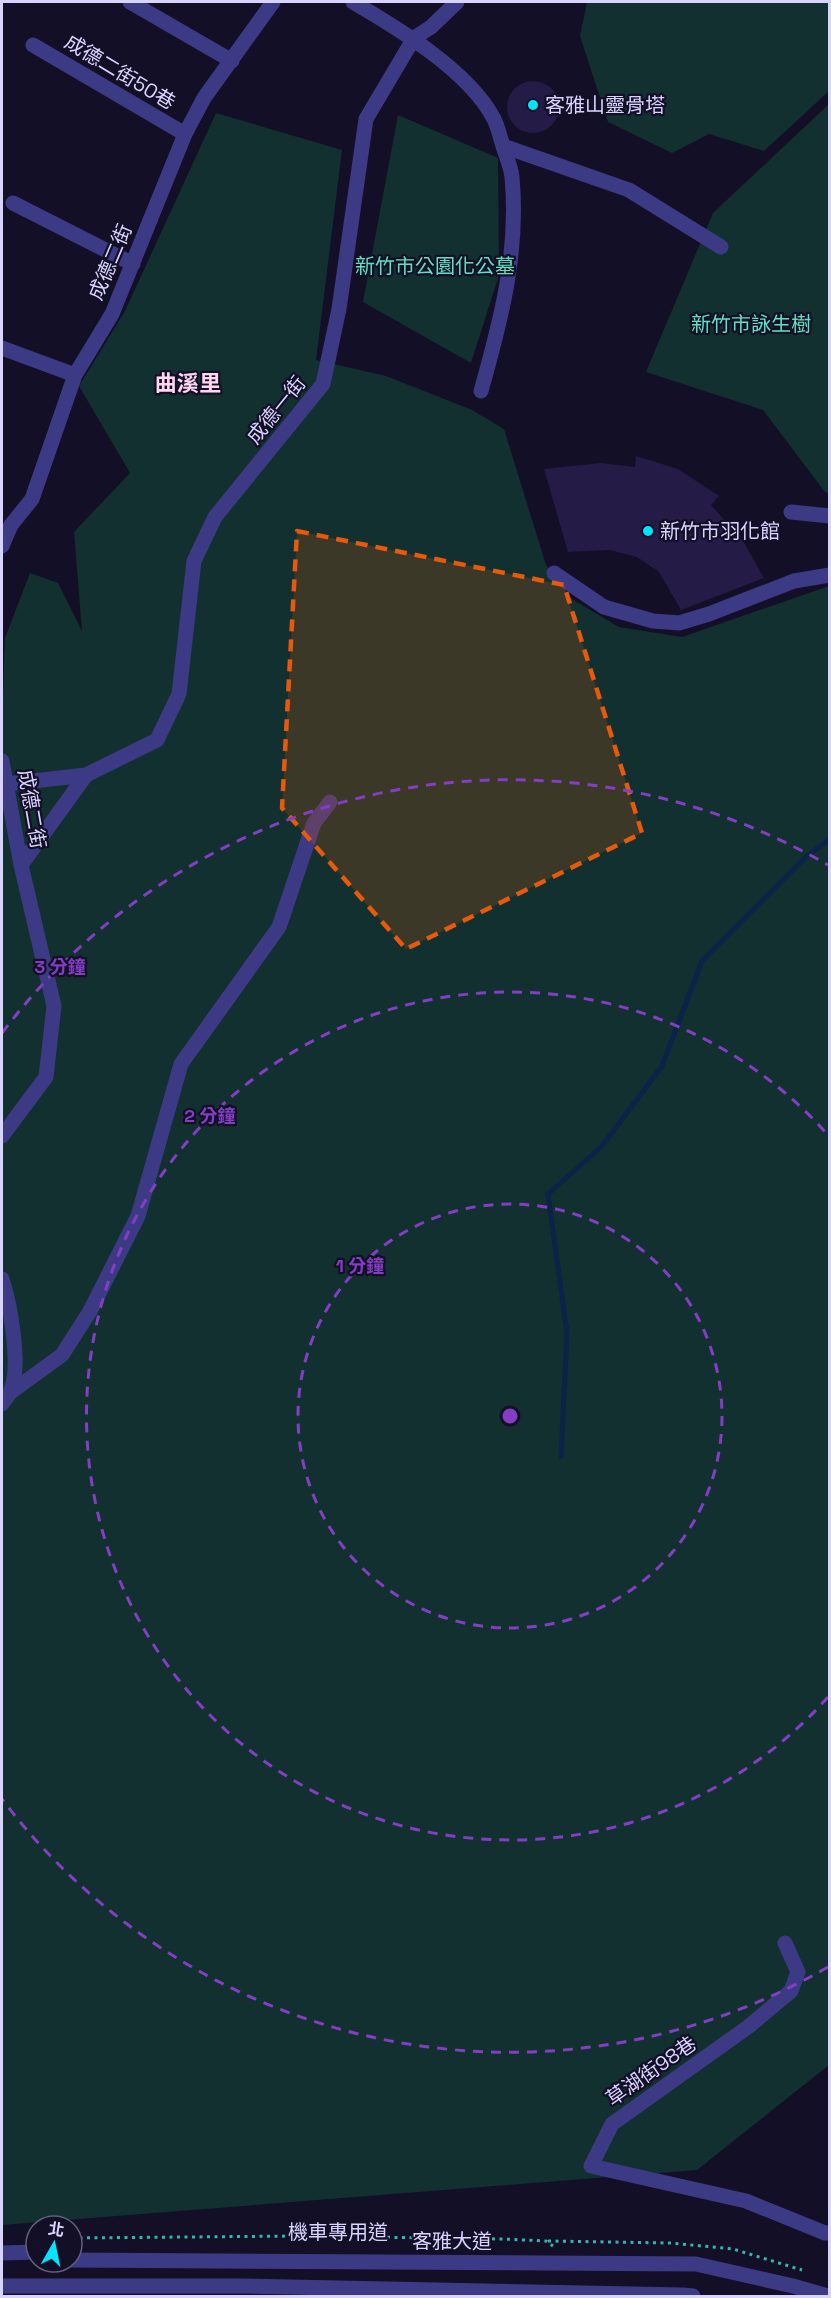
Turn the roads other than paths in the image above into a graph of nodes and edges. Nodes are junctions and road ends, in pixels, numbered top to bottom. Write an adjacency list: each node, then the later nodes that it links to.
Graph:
1 (130, 2): 7 (street)
2 (273, 2): 7 (street, 成德二街)
3 (353, 2): 5 (street)
4 (457, 2): 5 (street, 成德一街)
5 (414, 38): 9 (street); 22 (street, 成德一街)
6 (33, 45): 8 (street, 成德二街50巷)
7 (232, 61): 8 (street, 成德二街)
8 (185, 134): 12 (street, 成德二街)
9 (503, 146): 11 (street); 15 (street)
10 (13, 203): 12 (street)
11 (721, 248)
12 (133, 264): 14 (street, 成德二街)
13 (2, 348): 14 (street)
14 (75, 375): 18 (street, 成德二街)
15 (481, 391)
16 (791, 512): 17 (street)
17 (830, 516)
18 (2, 546)
19 (554, 573): 20 (street)
20 (830, 574)
21 (2, 761): 23 (street, 成德二街)
22 (86, 775): 23 (street, 成德一街); 25 (street, 成德一街)
23 (7, 783): 25 (street, 成德二街)
24 (330, 802): 28 (street)
25 (21, 865): 26 (street)
26 (2, 1136)
27 (2, 1279): 28 (street)
28 (6, 1398)
29 (785, 1942): 30 (street, 草湖街98巷)
30 (830, 2233)
31 (84, 2251): 37 (street, 機車專用道)
32 (24, 2252): 33 (street)
33 (2, 2253)
34 (2, 2260): 35 (street)
35 (24, 2260)
36 (84, 2260): 37 (street, 客雅大道)
37 (604, 2262): 40 (street, 客雅大道)
38 (2, 2286): 39 (street)
39 (693, 2296)
40 (828, 2296)

